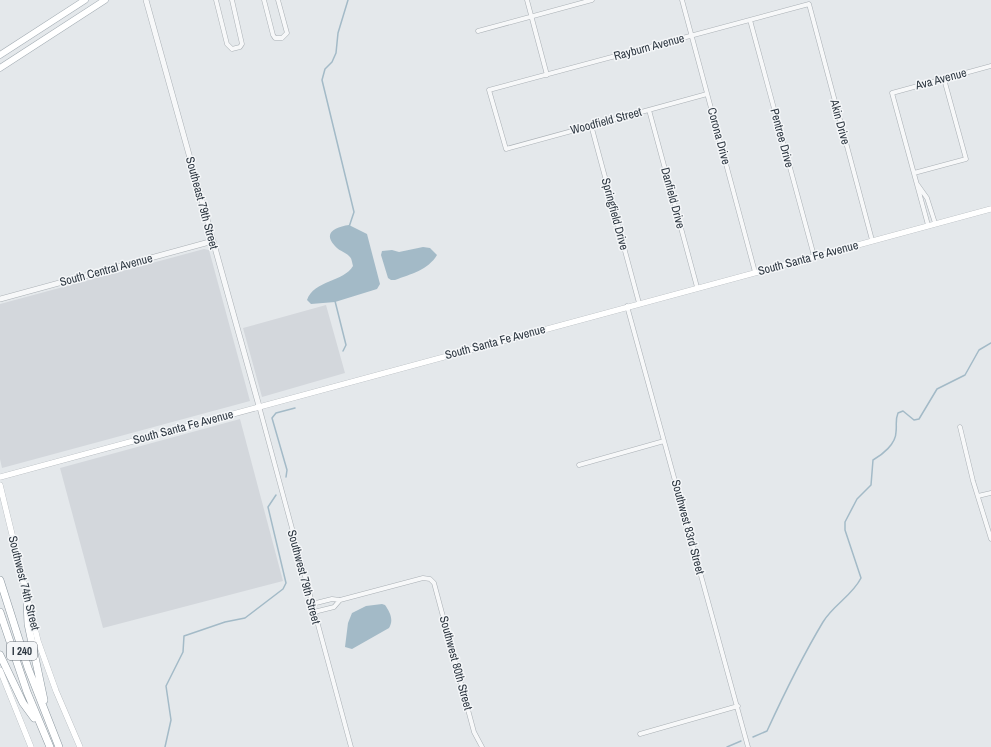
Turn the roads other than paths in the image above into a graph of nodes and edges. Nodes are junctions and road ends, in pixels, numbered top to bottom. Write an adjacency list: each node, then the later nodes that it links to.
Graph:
1 (85, 0): 16 (main road)
2 (105, 0): 18 (main road)
3 (146, 0): 31 (street, Southeast 79th Street)
4 (216, 0): 5 (street)
5 (232, 0)
6 (264, 0): 7 (street)
7 (278, 0)
8 (527, 0): 12 (street)
9 (592, 0): 12 (street)
10 (682, 0): 15 (street, Corona Drive)
11 (809, 4): 13 (street, Rayburn Avenue); 30 (street, Akin Drive)
12 (531, 16): 14 (street); 19 (street)
13 (750, 20): 15 (street, Rayburn Avenue); 32 (street, Pentree Drive)
14 (478, 31)
15 (692, 36): 19 (street, Rayburn Avenue); 21 (street, Corona Drive)
16 (0, 55)
17 (991, 66): 20 (street, Ava Avenue)
18 (0, 67)
19 (547, 75): 24 (street, Rayburn Avenue)
20 (944, 79): 25 (street, Ava Avenue); 25 (street)
21 (707, 94): 22 (street, Woodfield Street); 33 (street, Corona Drive)
22 (649, 110): 23 (street, Woodfield Street); 34 (street, Danfield Drive)
23 (591, 125): 24 (street, Woodfield Street); 36 (street, Springfield Drive)
24 (506, 149)
25 (914, 173): 26 (street)
26 (916, 182): 28 (street); 29 (street)
27 (991, 209): 28 (main road, South Santa Fe Avenue)
28 (935, 223): 29 (main road, South Santa Fe Avenue)
29 (928, 225): 30 (main road, South Santa Fe Avenue)
30 (872, 240): 32 (main road, South Santa Fe Avenue)
31 (213, 241): 35 (street, South Central Avenue); 38 (street, Southeast 79th Street)
32 (814, 256): 33 (main road, South Santa Fe Avenue)
33 (756, 272): 34 (main road, South Santa Fe Avenue)
34 (697, 287): 36 (main road, South Santa Fe Avenue)
35 (0, 299)
36 (639, 303): 37 (main road, South Santa Fe Avenue)
37 (627, 306): 38 (main road, South Santa Fe Avenue); 40 (street, Southwest 83rd Street)
38 (259, 406): 42 (main road, South Santa Fe Avenue); 51 (street, Southwest 79th Street)
39 (960, 427): 45 (street)
40 (664, 441): 41 (street); 56 (street, Southwest 83rd Street)
41 (579, 465)
42 (0, 477)
43 (0, 485): 46 (main road, Southwest 74th Street)
44 (991, 493): 45 (street)
45 (978, 496): 47 (street)
46 (2, 499): 49 (main road, Southwest 74th Street)
47 (991, 539)
48 (0, 580): 57 (highway, I 240)
49 (28, 600): 57 (highway); 63 (main road, Southwest 74th Street)
50 (340, 600): 51 (street); 53 (street); 65 (street, Southwest 80th Street)
51 (312, 604): 53 (street, Southwest 79th Street)
52 (0, 612): 58 (highway, I 240)
53 (314, 612): 64 (street, Southwest 79th Street)
54 (0, 655): 58 (highway)
55 (0, 670): 60 (main road)
56 (738, 706): 59 (street); 66 (street, Southwest 83rd Street)
57 (47, 720): 62 (highway, I 240)
58 (41, 726): 61 (highway, I 240)
59 (640, 734)
60 (31, 747)
61 (50, 747)
62 (59, 747)
63 (80, 747)
64 (351, 747)
65 (482, 747)
66 (748, 747)

